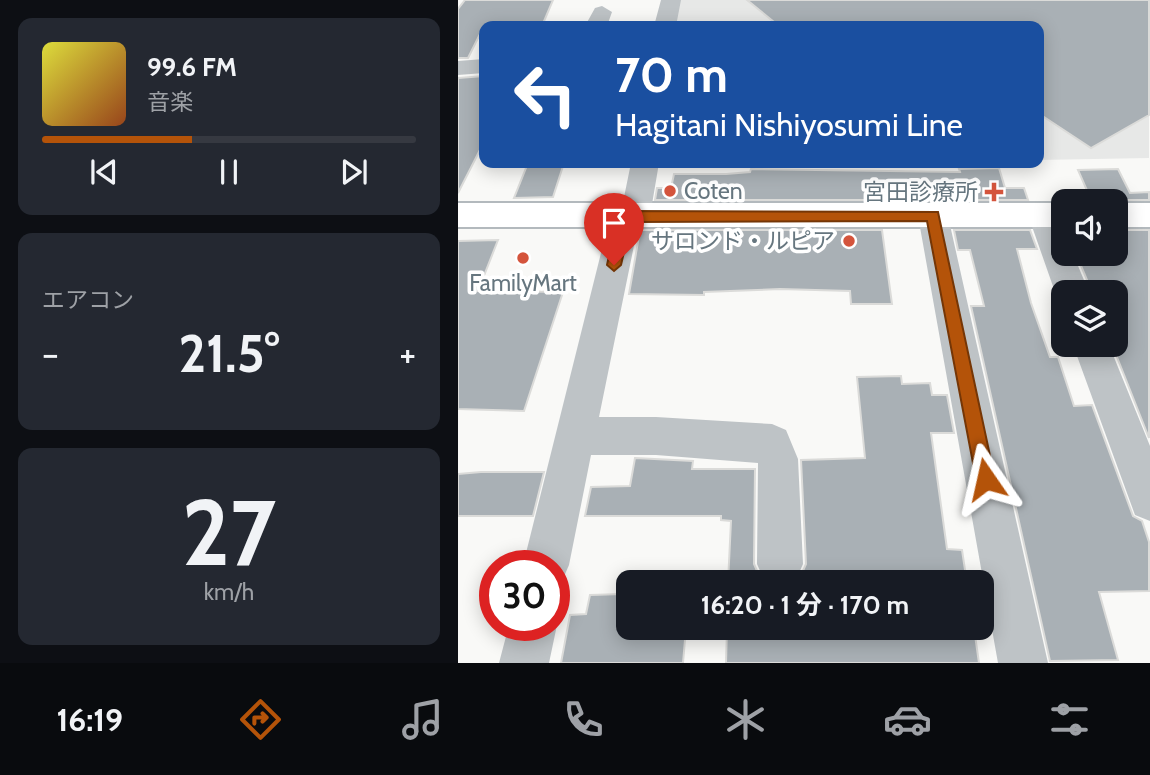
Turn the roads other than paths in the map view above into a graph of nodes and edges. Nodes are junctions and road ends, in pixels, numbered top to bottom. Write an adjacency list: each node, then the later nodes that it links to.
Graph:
1 (671, 0): 2 (street)
2 (666, 21)
3 (479, 66): 4 (street)
4 (458, 68)
5 (644, 168): 10 (street)
6 (458, 215): 10 (main road)
7 (1051, 215): 11 (main road)
8 (1128, 215): 9 (main road)
9 (1149, 215)
10 (630, 216): 11 (main road); 13 (street)
11 (933, 216): 19 (street)
12 (1096, 357): 14 (street)
13 (575, 436): 15 (street); 16 (street)
14 (1147, 486)
15 (549, 550)
16 (780, 564)
17 (529, 641): 18 (street)
18 (524, 663)
19 (1023, 663)

